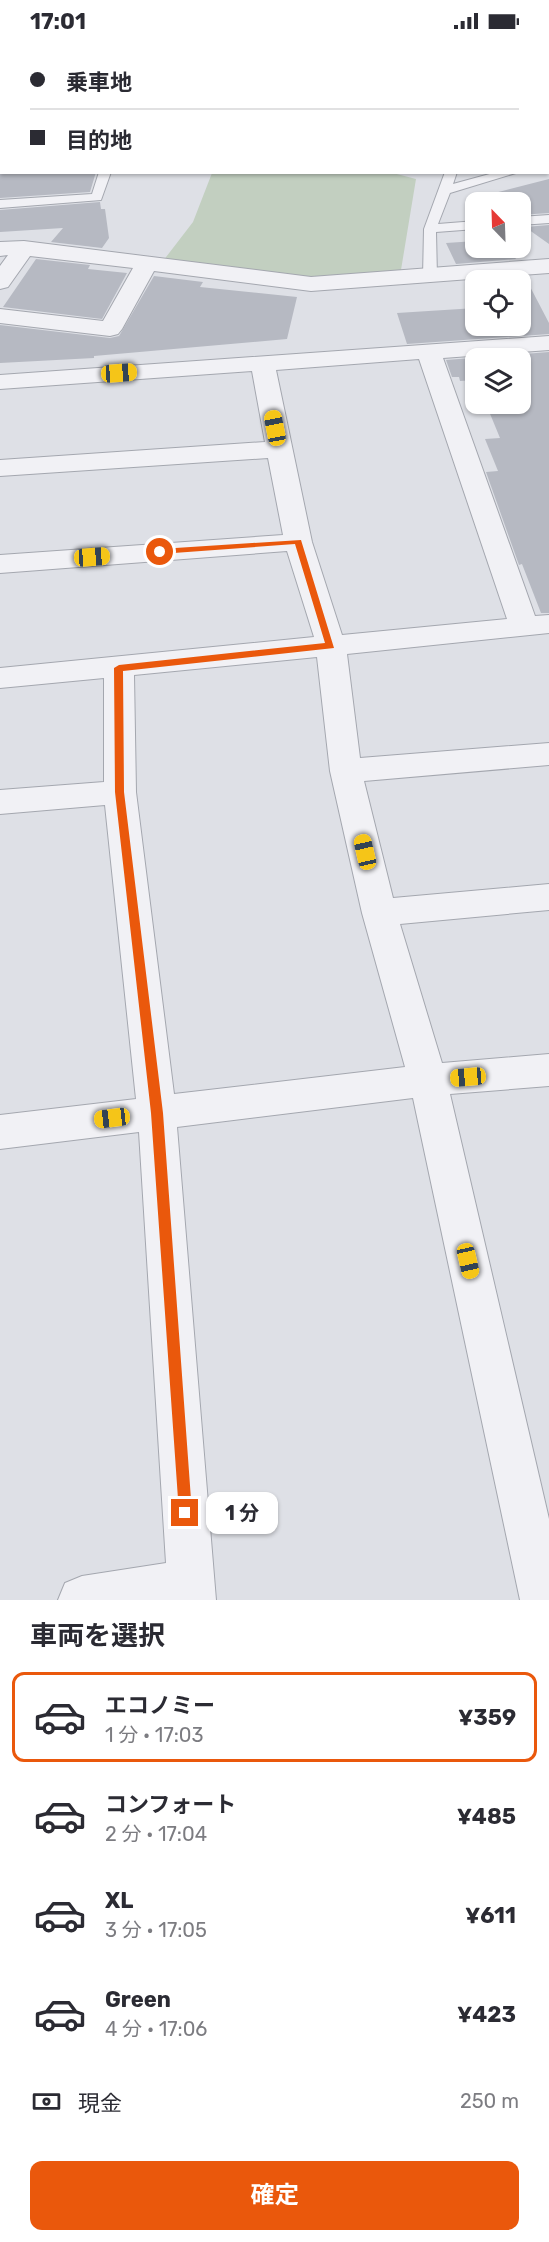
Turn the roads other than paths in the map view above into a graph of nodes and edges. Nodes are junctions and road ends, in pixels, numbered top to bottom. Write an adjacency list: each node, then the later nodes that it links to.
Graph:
1 (104, 174): 5 (lane)
2 (450, 174): 4 (lane)
3 (505, 174): 4 (lane)
4 (445, 190): 9 (lane)
5 (0, 204)
6 (549, 219): 7 (lane)
7 (531, 220)
8 (465, 226): 9 (lane)
9 (430, 229): 15 (lane)
10 (24, 248): 11 (street); 12 (street); 16 (street)
11 (0, 249)
12 (147, 263): 15 (street); 18 (street)
13 (549, 266): 14 (street)
14 (517, 269): 15 (street); 17 (street)
15 (430, 277)
16 (0, 282)
17 (549, 282)
18 (0, 316)
19 (549, 343): 20 (street)
20 (428, 350): 21 (street); 27 (street)
21 (262, 362): 22 (street); 23 (street)
22 (0, 382)
23 (279, 450): 24 (street); 25 (street)
24 (0, 468)
25 (298, 542): 26 (street); 28 (street)
26 (0, 564)
27 (537, 624): 28 (street)
28 (331, 646): 29 (street); 32 (street)
29 (119, 668): 30 (street); 33 (street)
30 (0, 678)
31 (549, 754): 32 (street)
32 (346, 771): 36 (street)
33 (120, 792): 34 (street); 39 (street)
34 (0, 802)
35 (549, 897): 36 (street)
36 (379, 913): 38 (street)
37 (549, 1070): 38 (street)
38 (428, 1080): 39 (street); 43 (street)
39 (157, 1113): 40 (street); 41 (street)
40 (0, 1132)
41 (191, 1592): 42 (street)
42 (82, 1600)
43 (544, 1600)

